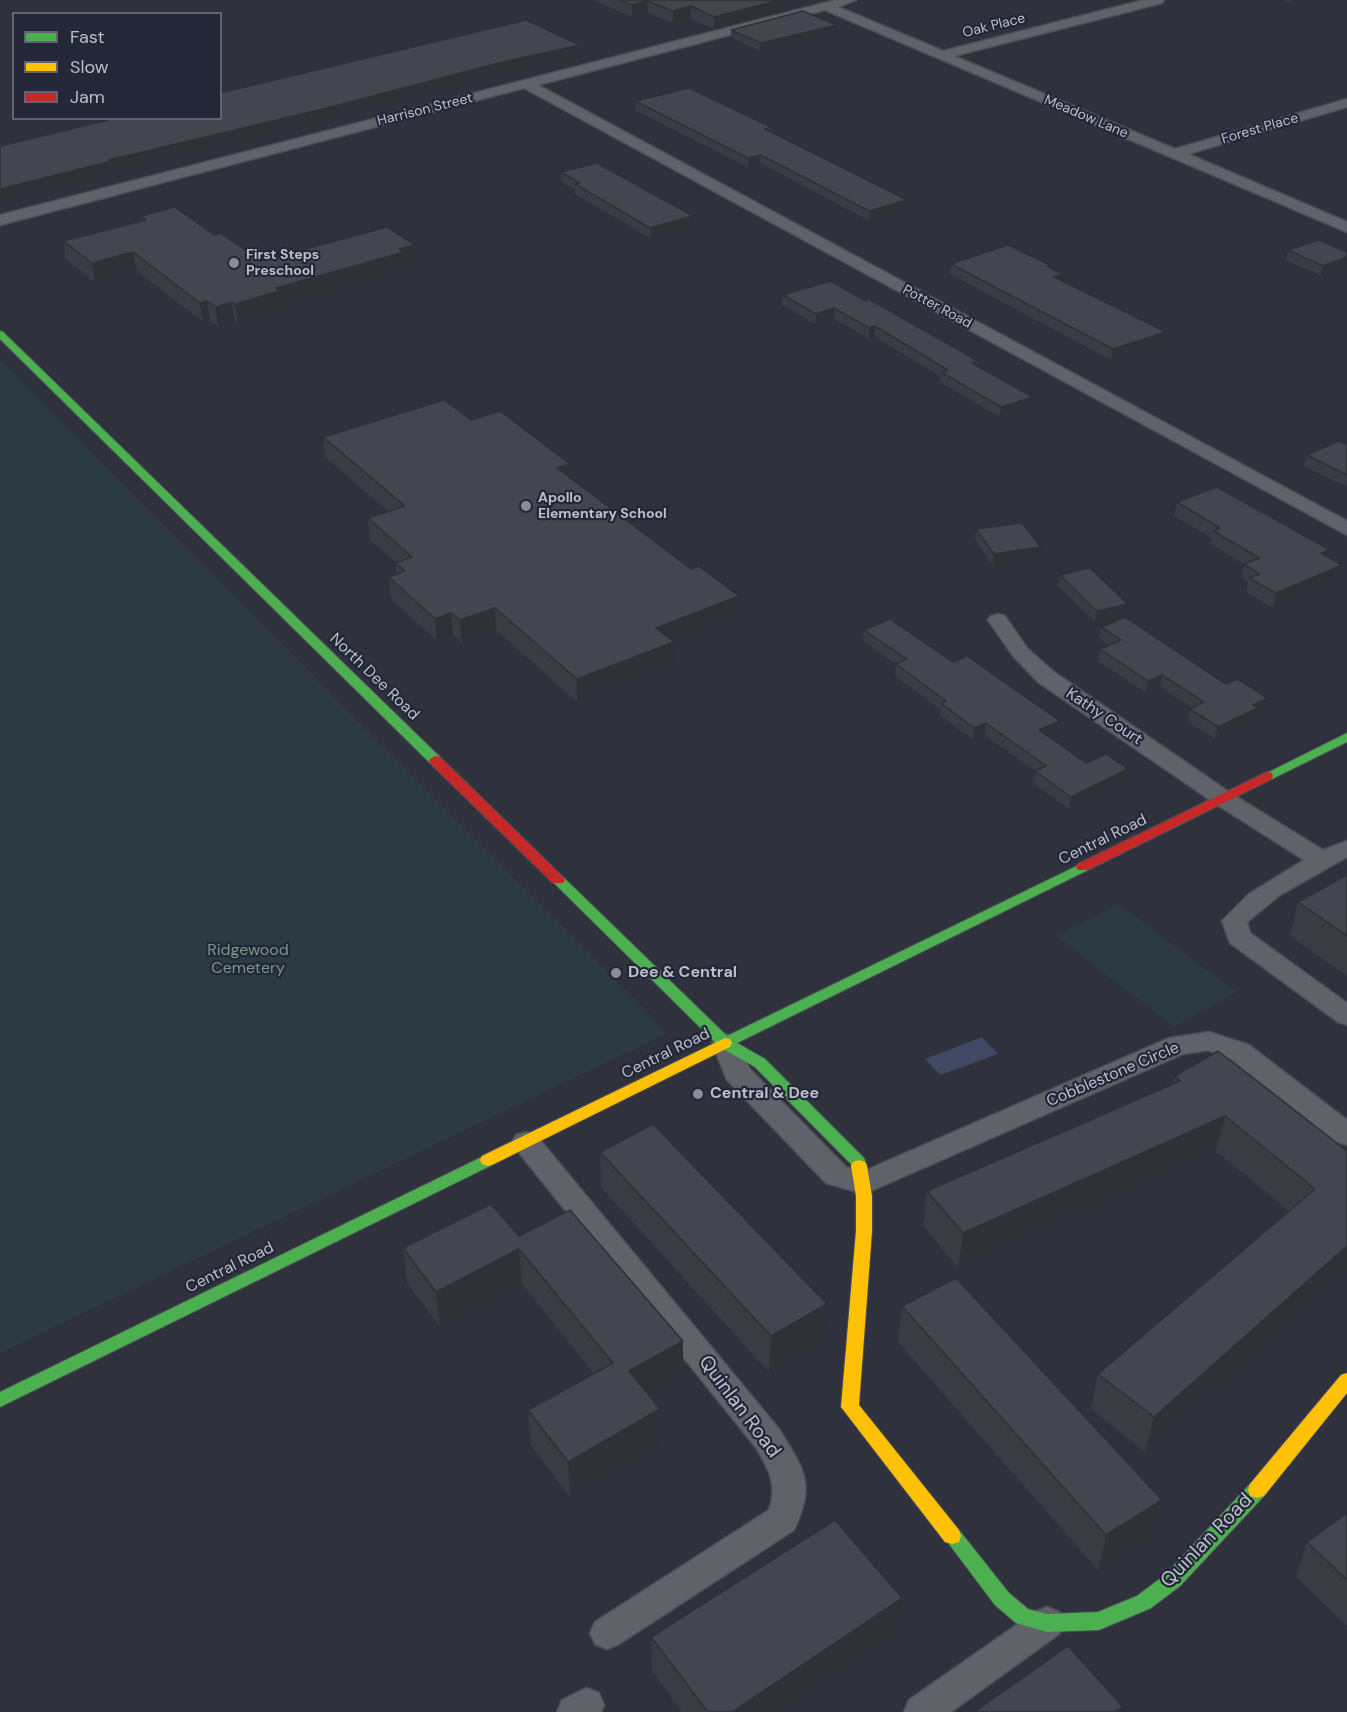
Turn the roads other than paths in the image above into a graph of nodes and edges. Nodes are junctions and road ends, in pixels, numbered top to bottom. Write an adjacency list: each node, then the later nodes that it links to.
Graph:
1 (850, 0): 3 (street, Harrison Street)
2 (1158, 0): 4 (street, Oak Place)
3 (826, 6): 4 (street, Meadow Lane); 5 (street, Harrison Street)
4 (942, 55): 7 (street, Meadow Lane)
5 (526, 84): 8 (street, Harrison Street); 11 (street, Potter Road)
6 (1347, 103): 7 (street, Forest Place)
7 (1173, 154): 9 (street, Meadow Lane)
8 (0, 220)
9 (1347, 227)
10 (0, 334): 18 (street, North Dee Road)
11 (1347, 529)
12 (998, 620): 14 (street, Kathy Court)
13 (1347, 738): 14 (street, Central Road)
14 (1224, 799): 16 (street, Kathy Court); 18 (street, Central Road)
15 (1347, 848): 16 (street)
16 (1321, 860): 17 (street)
17 (1347, 1016)
18 (725, 1043): 20 (street, Central Road); 21 (street)
19 (1347, 1135): 21 (street, Cobblestone Circle)
20 (526, 1142): 23 (street, Central Road); 25 (street, Quinlan Road)
21 (864, 1183): 24 (street)
22 (1347, 1380): 24 (street, Quinlan Road)
23 (0, 1400)
24 (1035, 1620): 26 (street)
25 (607, 1633)
26 (922, 1712)

